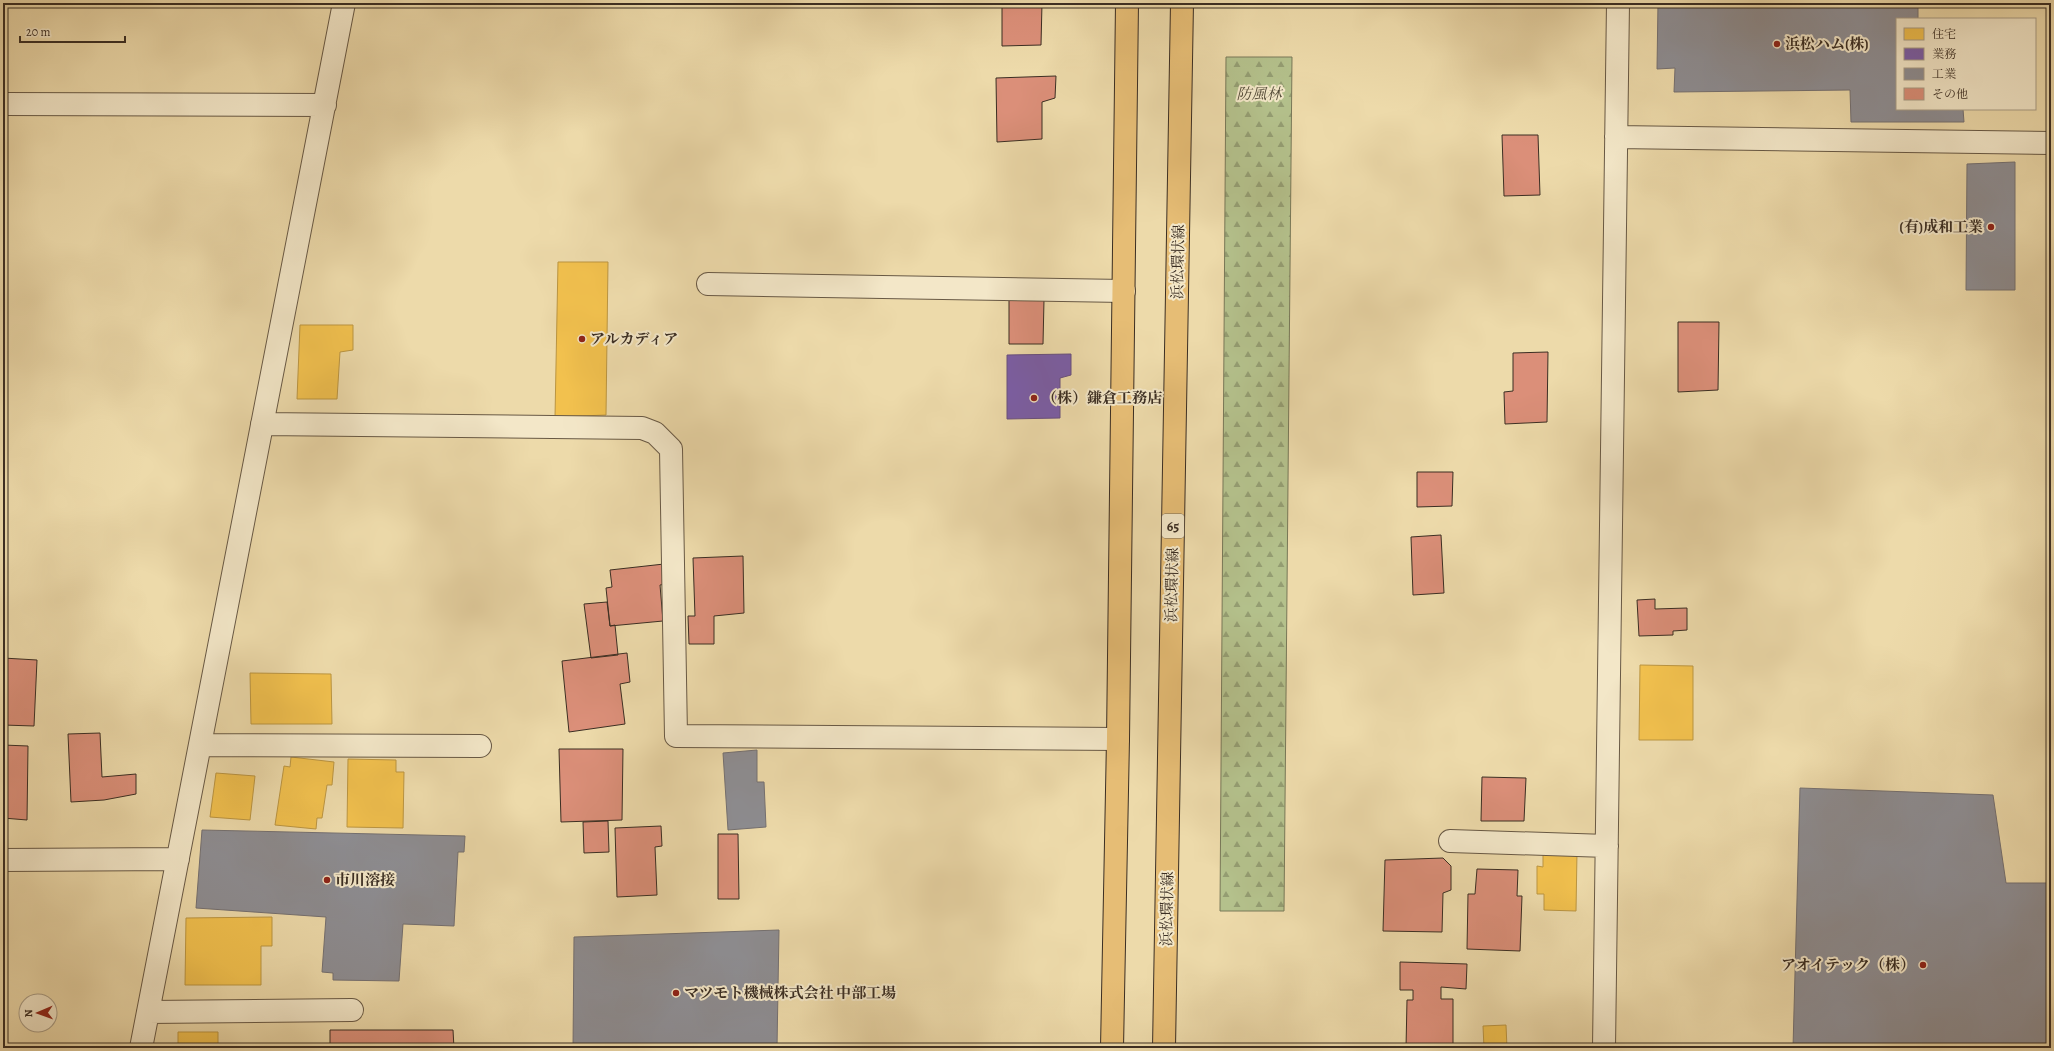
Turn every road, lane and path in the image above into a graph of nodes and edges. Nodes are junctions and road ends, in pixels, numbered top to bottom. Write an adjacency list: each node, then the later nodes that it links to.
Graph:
1 (344, 3): 6 (street)
2 (1127, 3): 10 (main road)
3 (1182, 3): 23 (main road, 浜松環状線 / 65)
4 (1618, 3): 7 (street)
5 (3, 104): 6 (street)
6 (325, 106): 11 (street)
7 (1616, 137): 8 (street); 16 (street)
8 (2051, 143)
9 (708, 284): 10 (street)
10 (1124, 291): 12 (main road)
11 (262, 424): 12 (street); 13 (street)
12 (1118, 739): 22 (main road)
13 (201, 745): 14 (street); 17 (street)
14 (480, 746)
15 (1450, 841): 16 (street)
16 (1607, 846): 24 (street)
17 (178, 859): 18 (street); 20 (street)
18 (3, 860)
19 (352, 1010): 20 (street)
20 (148, 1012): 21 (street)
21 (141, 1048)
22 (1112, 1048)
23 (1164, 1048)
24 (1604, 1048)

